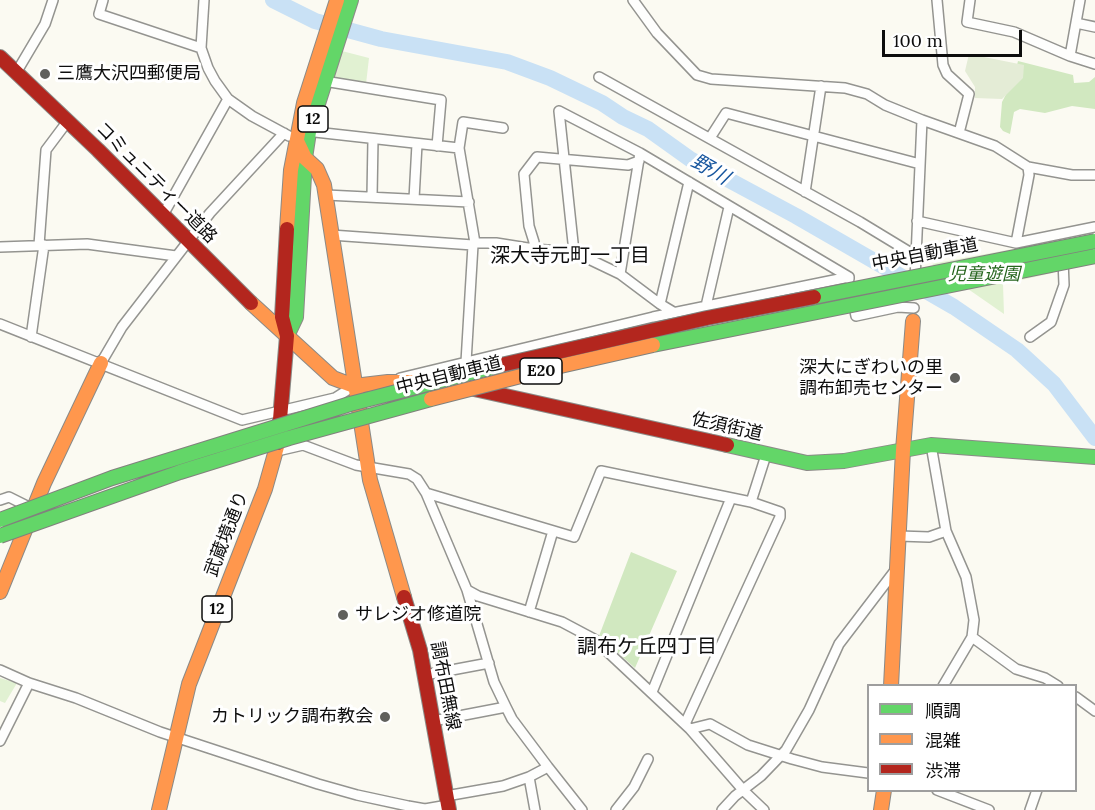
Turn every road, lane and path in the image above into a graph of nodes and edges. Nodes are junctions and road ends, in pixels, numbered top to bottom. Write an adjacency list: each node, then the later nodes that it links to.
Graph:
1 (53, 0): 16 (street)
2 (103, 0): 12 (street)
3 (204, 0): 12 (street)
4 (633, 0): 19 (street)
5 (937, 0): 25 (street)
6 (970, 0): 13 (street)
7 (1080, 0): 9 (street)
8 (343, 4): 11 (main road, 武蔵境通り / 12)
9 (1076, 22): 10 (street); 13 (street)
10 (1095, 27)
11 (331, 39): 18 (main road, 武蔵境通り / 12); 29 (main road, 武蔵境通り / 12)
12 (201, 48): 20 (street)
13 (1070, 56): 15 (street)
14 (0, 57): 16 (main road, コミュニティー道路)
15 (1095, 64)
16 (16, 73): 22 (main road, コミュニティー道路)
17 (599, 77): 27 (street)
18 (324, 81): 29 (main road, 武蔵境通り / 12); 31 (street)
19 (821, 86): 21 (street); 26 (street)
20 (228, 99): 24 (street); 45 (street)
21 (922, 120): 25 (street); 35 (street)
22 (67, 122): 45 (main road, コミュニティー道路); 54 (street)
23 (503, 128): 32 (street)
24 (284, 133): 29 (street); 50 (street)
25 (960, 133): 36 (street)
26 (814, 136): 27 (street); 35 (street); 39 (street)
27 (710, 138): 39 (street)
28 (373, 139): 29 (street); 30 (street); 41 (street)
29 (303, 141): 40 (main road, 12); 68 (main road, 武蔵境通り / 12)
30 (417, 144): 31 (street); 42 (street)
31 (437, 146): 32 (street)
32 (459, 148): 43 (street)
33 (640, 157): 34 (street); 34 (street); 38 (street); 61 (street)
34 (564, 160): 56 (street); 57 (street)
35 (920, 164): 46 (street)
36 (1028, 167): 37 (street); 52 (street)
37 (1095, 175)
38 (688, 182): 44 (street); 63 (street)
39 (806, 192): 59 (street)
40 (326, 195): 41 (street); 49 (main road, 12)
41 (372, 197): 42 (street)
42 (414, 199): 43 (street)
43 (469, 202): 53 (street)
44 (729, 207): 62 (street); 64 (street)
45 (163, 215): 50 (main road, コミュニティー道路)
46 (917, 221): 52 (street); 59 (street)
47 (1095, 228): 48 (street)
48 (1059, 234): 52 (street); 70 (street)
49 (331, 235): 53 (street); 74 (main road, 12)
50 (189, 240): 58 (street); 68 (main road, コミュニティー道路)
51 (1095, 241): 75 (main road, 中央自動車道 / E20, bridge)
52 (1016, 243)
53 (474, 244): 56 (street); 71 (street)
54 (41, 245): 55 (street); 58 (street); 69 (street)
55 (0, 247)
56 (534, 249): 57 (street)
57 (574, 252): 61 (street)
58 (176, 256): 72 (street)
59 (916, 256): 66 (street, bridge)
60 (1095, 256): 92 (main road, 中央自動車道 / E20, bridge)
61 (620, 274): 63 (street)
62 (849, 277): 64 (street); 66 (street)
63 (660, 304): 65 (street)
64 (706, 306): 65 (street)
65 (675, 312): 71 (street)
66 (913, 315): 78 (main road)
67 (0, 324): 69 (street)
68 (286, 336): 74 (main road, コミュニティー道路); 76 (main road, 武蔵境通り / 12)
69 (31, 337): 72 (street)
70 (1030, 337)
71 (465, 362): 73 (street)
72 (101, 363): 76 (street); 88 (main road)
73 (388, 382): 74 (main road, 佐須街道); 80 (main road, 佐須街道)
74 (354, 386): 76 (street); 82 (main road, 12)
75 (350, 404): 87 (main road, bridge); 89 (main road, 中央自動車道 / E20, bridge)
76 (283, 411): 79 (main road, 武蔵境通り / 12)
77 (931, 445): 78 (main road, 佐須街道); 81 (main road, 佐須街道); 91 (street)
78 (903, 450): 80 (main road, 佐須街道); 93 (main road)
79 (277, 451): 82 (street); 112 (main road, 武蔵境通り / 12)
80 (766, 455): 86 (street)
81 (1091, 457)
82 (368, 468): 83 (street); 101 (main road, 調布田無線 / 12)
83 (426, 493): 90 (street); 95 (street)
84 (731, 498): 86 (street); 90 (street); 106 (street)
85 (0, 500): 88 (street)
86 (751, 502): 111 (street)
87 (0, 508)
88 (34, 509): 96 (main road)
89 (0, 520)
90 (553, 531): 97 (street)
91 (946, 531): 93 (street); 98 (street)
92 (0, 536)
93 (899, 536): 94 (main road)
94 (897, 568): 103 (main road); 114 (street)
95 (466, 590): 97 (street); 99 (street)
96 (0, 592)
97 (529, 612): 106 (street)
98 (972, 637): 104 (street); 105 (street)
99 (489, 663): 101 (street); 108 (street)
100 (0, 670): 102 (street)
101 (425, 675): 110 (main road, 調布田無線 / 12)
102 (29, 683): 112 (street); 113 (street)
103 (891, 684)
104 (944, 684)
105 (1055, 684)
106 (652, 692): 111 (street)
107 (1077, 698): 109 (street)
108 (506, 707): 110 (street); 116 (street)
109 (1095, 711)
110 (433, 721): 123 (main road, 調布田無線 / 12)
111 (688, 726): 114 (street); 119 (street)
112 (176, 737): 123 (street); 124 (main road, 武蔵境通り / 12)
113 (0, 741)
114 (780, 755): 117 (street); 119 (street)
115 (648, 759): 127 (street)
116 (548, 767): 118 (street); 126 (street)
117 (867, 773)
118 (529, 777): 123 (street); 125 (street)
119 (744, 791): 128 (street); 129 (street)
120 (884, 792): 130 (main road)
121 (942, 792): 131 (street)
122 (1036, 792): 132 (street)
123 (448, 804)
124 (159, 810)
125 (535, 810)
126 (582, 810)
127 (616, 810)
128 (722, 810)
129 (764, 810)
130 (881, 810)
131 (989, 810)
132 (1030, 810)

